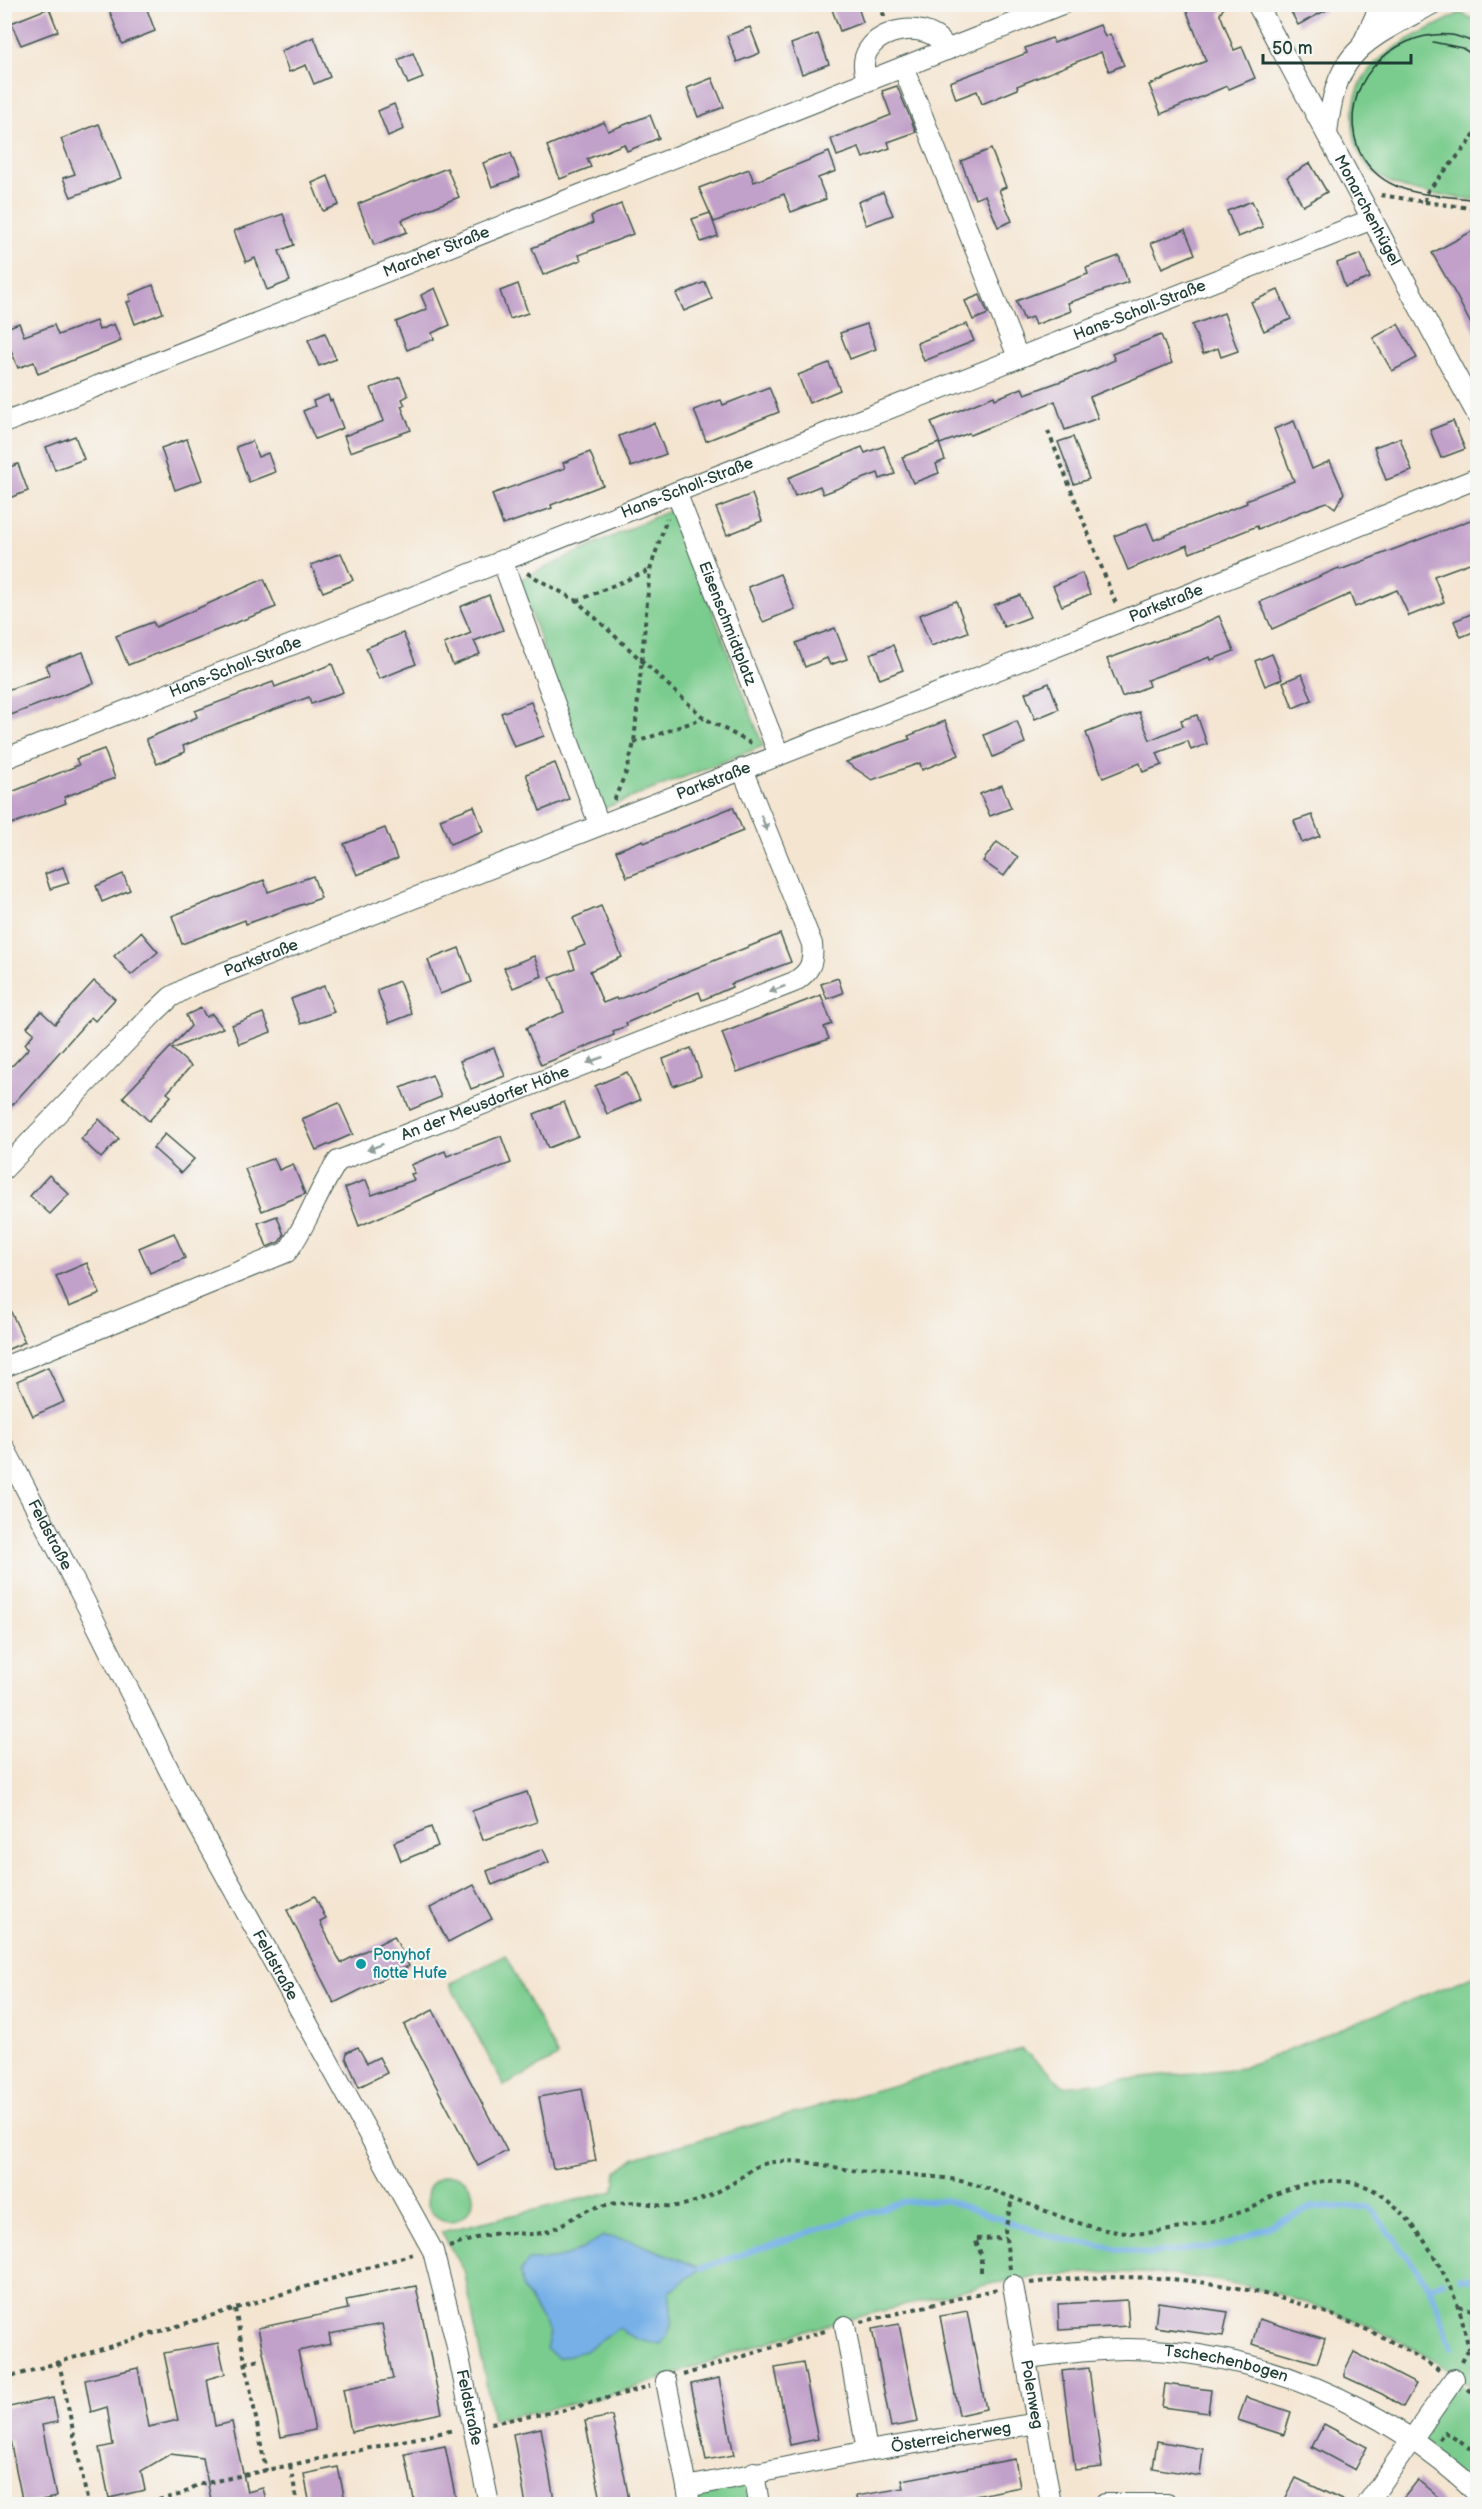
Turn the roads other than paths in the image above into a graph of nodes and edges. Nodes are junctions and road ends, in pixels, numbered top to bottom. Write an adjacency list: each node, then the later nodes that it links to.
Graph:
1 (1062, 4): 6 (street, Marcher Straße)
2 (1257, 4): 9 (street, Monarchenhügel)
3 (1394, 4): 5 (street)
4 (1432, 4): 5 (street)
5 (1362, 45): 9 (street)
6 (947, 50): 7 (street, Marcher Straße); 8 (street)
7 (903, 67): 8 (street, Marcher Straße); 11 (street)
8 (868, 80): 13 (street, Marcher Straße)
9 (1327, 134): 10 (street, Monarchenhügel)
10 (1370, 220): 11 (street, Hans-Scholl-Straße); 12 (street, Monarchenhügel)
11 (1018, 357): 15 (street, Hans-Scholl-Straße)
12 (1478, 416)
13 (4, 423)
14 (1478, 478): 17 (street, Parkstraße)
15 (676, 492): 16 (street, Hans-Scholl-Straße); 17 (street, Eisenschmidtplatz)
16 (502, 561): 18 (street, Hans-Scholl-Straße); 20 (street)
17 (779, 754): 19 (street, Parkstraße)
18 (4, 759)
19 (742, 769): 20 (street, Parkstraße); 22 (street, An der Meusdorfer Höhe, one-way to 22)
20 (599, 824): 21 (street, Parkstraße)
21 (4, 1169)
22 (4, 1367)
23 (4, 1447): 35 (street, Feldstraße)
24 (1013, 2285): 26 (street, Polenweg)
25 (844, 2326): 31 (street)
26 (1026, 2358): 29 (street, Polenweg); 30 (street, Tschechenbogen)
27 (1454, 2379): 30 (street)
28 (666, 2381): 34 (street, Österreicherweg)
29 (1038, 2423): 31 (street, Österreicherweg); 37 (street, Polenweg)
30 (1413, 2438): 33 (street, Tschechenbogen); 40 (street)
31 (867, 2451): 32 (street, Österreicherweg)
32 (754, 2472): 34 (street, Österreicherweg); 36 (street)
33 (1478, 2493)
34 (688, 2496)
35 (489, 2505)
36 (759, 2505)
37 (1051, 2505)
38 (1105, 2505): 39 (street)
39 (1167, 2505)
40 (1367, 2505)

